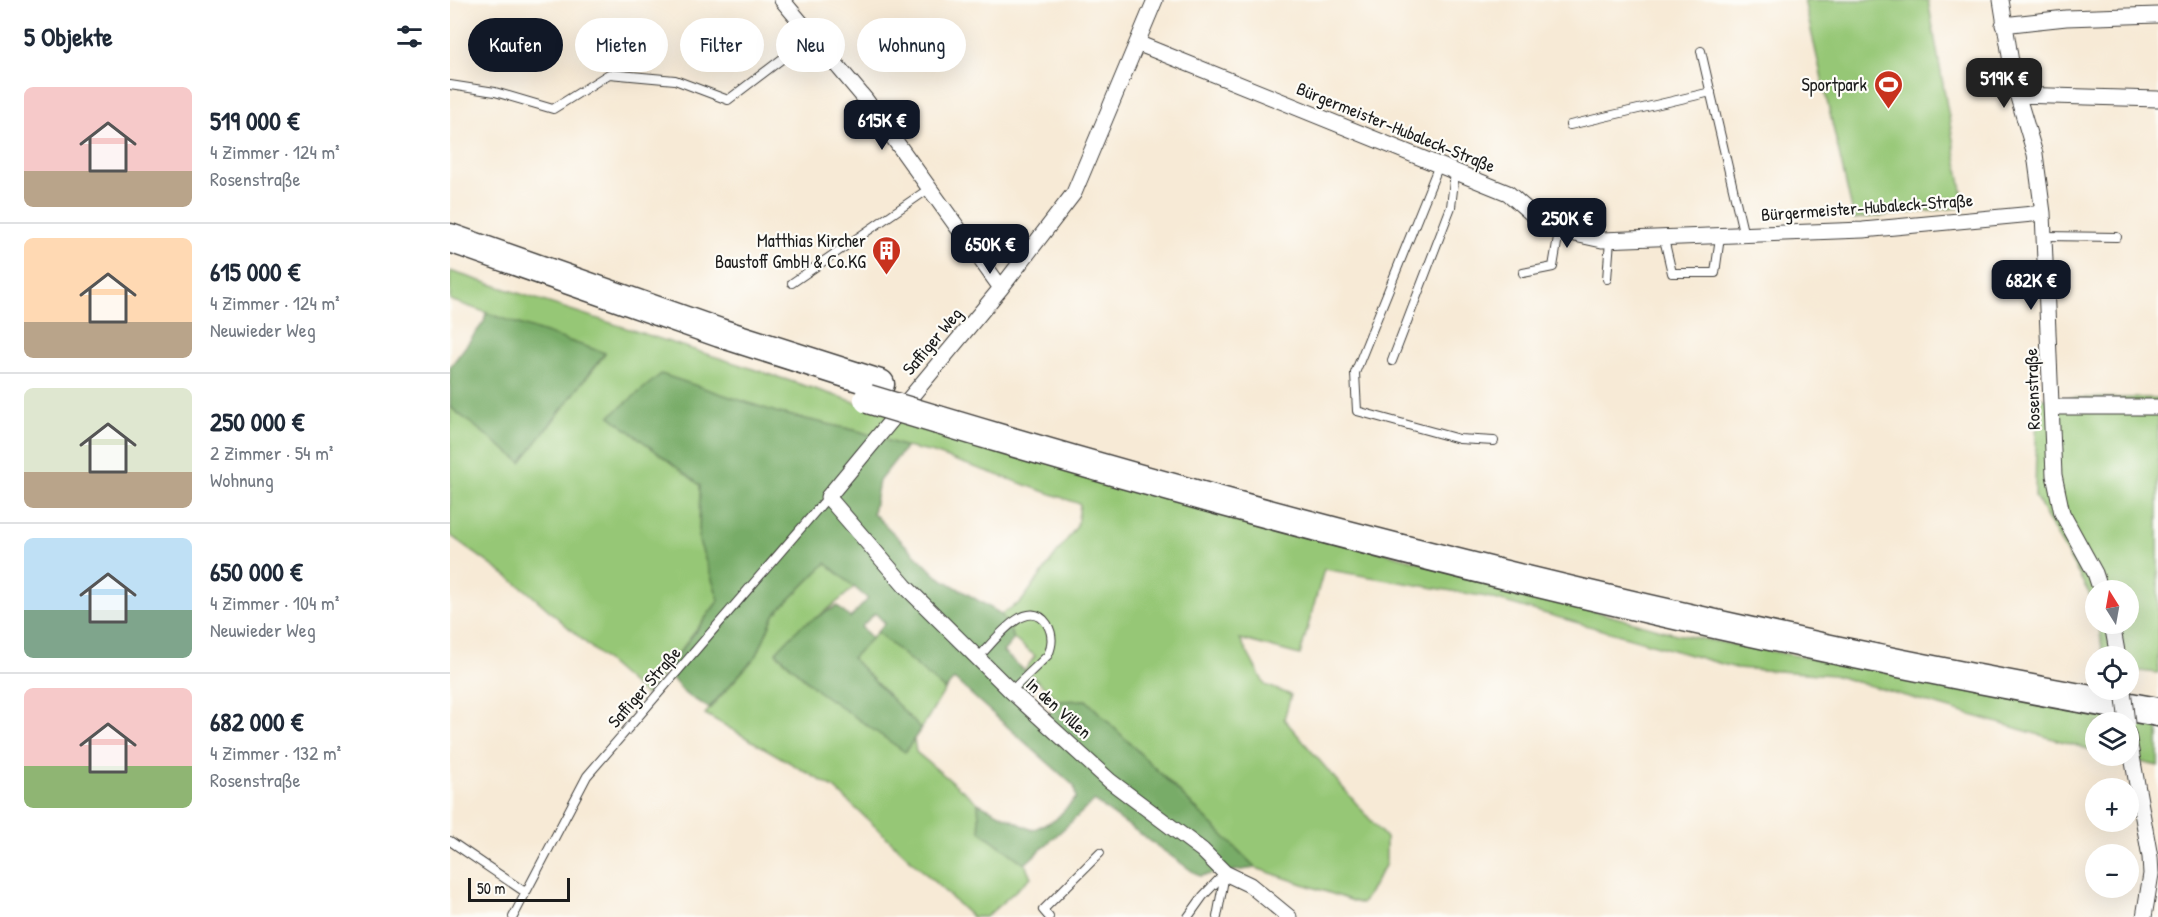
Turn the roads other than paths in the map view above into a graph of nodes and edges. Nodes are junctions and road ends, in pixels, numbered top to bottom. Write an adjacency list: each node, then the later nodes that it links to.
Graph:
1 (782, 0): 5 (street)
2 (1155, 0): 7 (street)
3 (2001, 0): 6 (street, Rosenstraße)
4 (2158, 15): 6 (street)
5 (797, 18)
6 (2003, 25): 13 (street, Rosenstraße)
7 (1137, 44): 16 (street, Bürgermeister-Hubaleck-Straße); 32 (street, Saffiger Weg)
8 (1701, 51): 12 (lane)
9 (776, 63): 11 (lane)
10 (842, 72): 18 (street)
11 (450, 85)
12 (1711, 92): 15 (lane); 21 (lane)
13 (2018, 95): 14 (street); 19 (street, Rosenstraße)
14 (2158, 99)
15 (1570, 125)
16 (1439, 165): 17 (street, Bürgermeister-Hubaleck-Straße); 38 (lane)
17 (1455, 172): 20 (street, Bürgermeister-Hubaleck-Straße); 33 (lane)
18 (930, 188): 31 (lane); 32 (street)
19 (2043, 213): 21 (street, Bürgermeister-Hubaleck-Straße); 23 (street, Rosenstraße)
20 (1559, 231): 27 (street, Bürgermeister-Hubaleck-Straße); 29 (lane)
21 (1744, 236): 22 (street, Bürgermeister-Hubaleck-Straße)
22 (1720, 237): 26 (street, Bürgermeister-Hubaleck-Straße); 26 (lane)
23 (2044, 237): 24 (lane); 35 (street, Rosenstraße)
24 (2116, 237)
25 (450, 238): 34 (highway)
26 (1664, 239): 27 (street, Bürgermeister-Hubaleck-Straße)
27 (1610, 240): 30 (lane)
28 (450, 256): 34 (highway)
29 (1523, 273)
30 (1607, 279)
31 (792, 283)
32 (1001, 288): 39 (street, Saffiger Weg)
33 (1392, 361)
34 (874, 391): 37 (highway, bridge)
35 (2052, 407): 36 (street); 40 (street, Rosenstraße)
36 (2158, 407)
37 (943, 413): 42 (highway); 46 (highway)
38 (1494, 441)
39 (828, 497): 41 (street, In den Villen); 51 (lane, Saffiger Straße)
40 (2097, 580)
41 (978, 658): 43 (street, In den Villen); 43 (lane)
42 (2085, 681)
43 (1011, 691): 50 (street, In den Villen)
44 (2139, 691): 45 (highway)
45 (2158, 694)
46 (2158, 712)
47 (2133, 766): 57 (street)
48 (450, 841): 51 (lane)
49 (1100, 853): 53 (lane)
50 (1225, 873): 54 (lane); 55 (lane); 56 (street, In den Villen)
51 (525, 892): 52 (lane, Saffiger Straße)
52 (513, 917)
53 (1049, 917)
54 (1188, 917)
55 (1217, 917)
56 (1289, 917)
57 (2145, 917)

